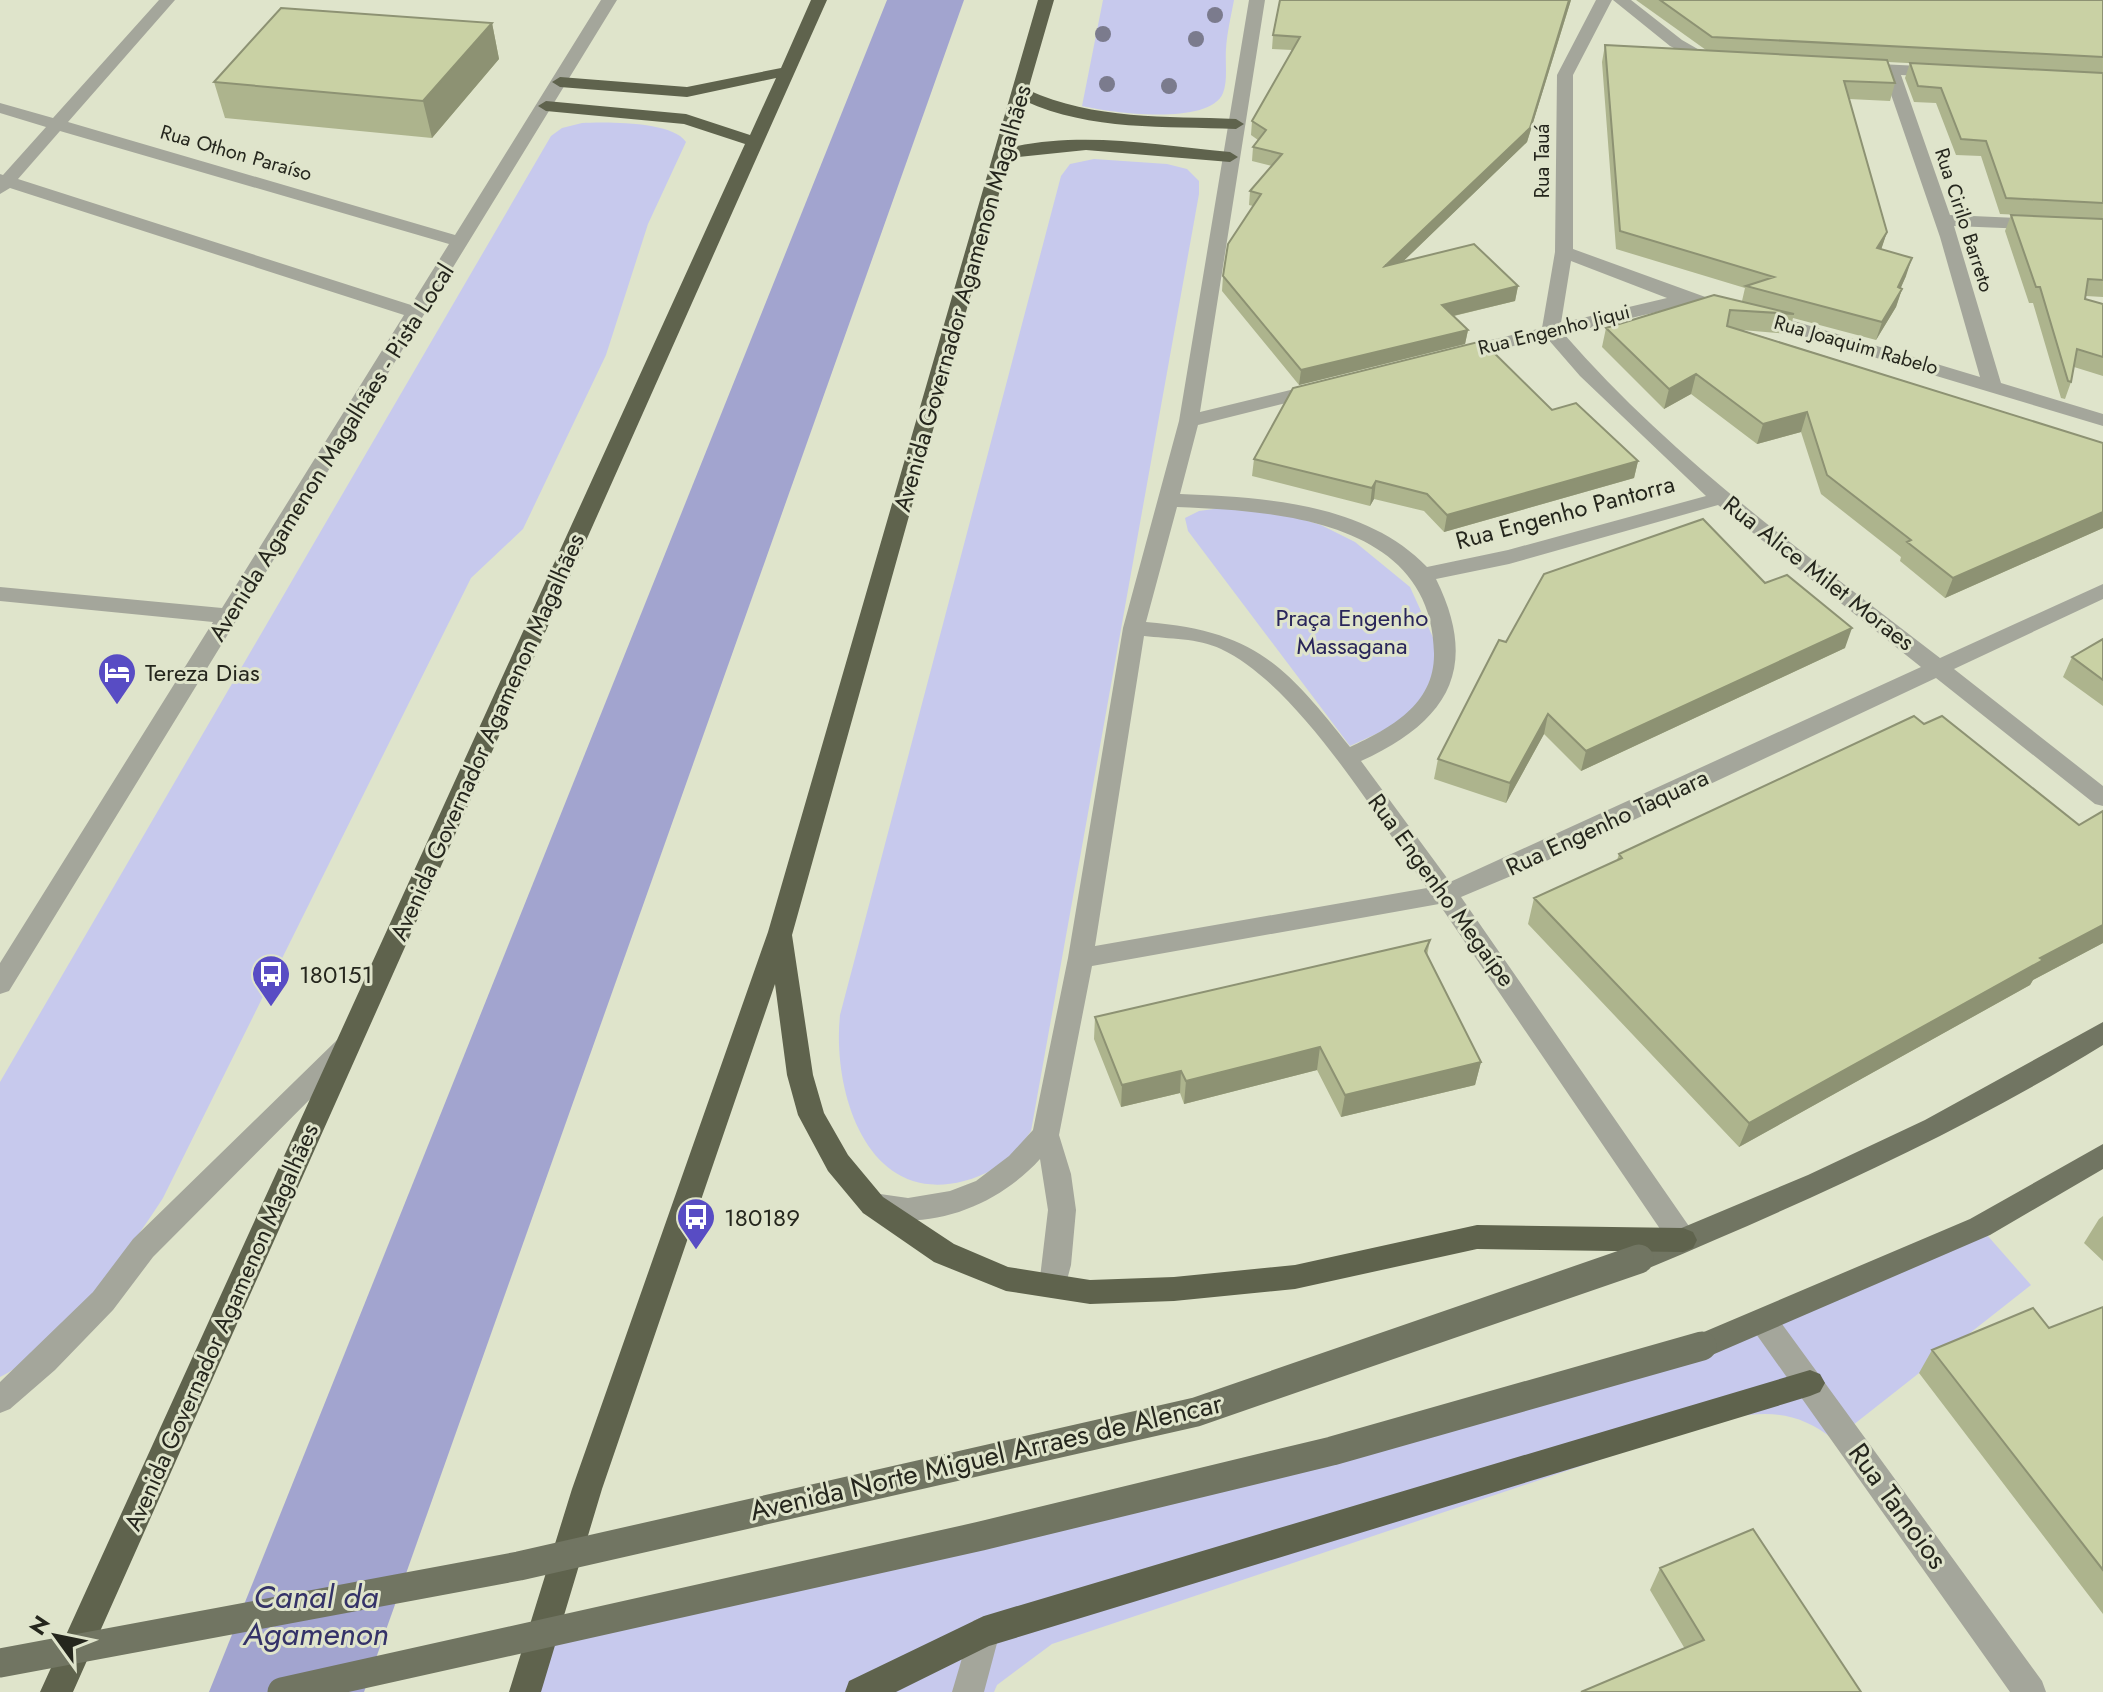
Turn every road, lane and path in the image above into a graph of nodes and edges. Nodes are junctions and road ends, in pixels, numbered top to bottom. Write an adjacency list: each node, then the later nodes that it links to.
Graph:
1 (167, 0): 17 (street)
2 (609, 0): 13 (street, Avenida Agamenon Magalhães - Pista Local)
3 (819, 0): 11 (highway, Avenida Governador Agamenon Magalhães)
4 (1046, 0): 14 (highway, Avenida Governador Agamenon Magalhães)
5 (1257, 0): 18 (street)
6 (1604, 0): 26 (street, Rua Tauá)
7 (1621, 0): 8 (street)
8 (1668, 56)
9 (1834, 67): 10 (street)
10 (1891, 70): 12 (street); 23 (street, Rua Cirilo Barreto)
11 (787, 71): 13 (highway); 19 (highway, Avenida Governador Agamenon Magalhães)
12 (1964, 73)
13 (560, 82): 15 (street, Avenida Agamenon Magalhães - Pista Local)
14 (1022, 93): 18 (highway); 20 (highway, Avenida Governador Agamenon Magalhães)
15 (546, 106): 19 (highway); 25 (street, Avenida Agamenon Magalhães - Pista Local)
16 (0, 108): 17 (street, Rua Othon Paraíso)
17 (58, 124): 22 (street); 25 (street, Rua Othon Paraíso)
18 (1236, 124): 21 (street)
19 (755, 142): 50 (highway, Avenida Governador Agamenon Magalhães)
20 (1001, 155): 21 (highway); 46 (highway, Avenida Governador Agamenon Magalhães)
21 (1230, 157): 34 (street)
22 (2, 183): 28 (street)
23 (1943, 220): 24 (street); 32 (street, Rua Cirilo Barreto)
24 (2103, 227)
25 (460, 242): 28 (street, Avenida Agamenon Magalhães - Pista Local)
26 (1564, 252): 27 (street, Rua Joaquim Rabelo); 29 (street, Rua Tauá)
27 (1686, 299): 29 (street, Rua Engenho Jiqui); 32 (street, Rua Joaquim Rabelo)
28 (416, 313): 40 (street, Avenida Agamenon Magalhães - Pista Local)
29 (1551, 330): 30 (street, Rua Engenho Jiqui); 35 (street, Rua Alice Milet Moraes)
30 (1430, 361)
31 (1340, 383): 34 (street)
32 (1992, 386): 33 (street, Rua Joaquim Rabelo)
33 (2103, 420)
34 (1189, 421): 36 (street)
35 (1721, 498): 37 (street, Rua Engenho Pantorra); 42 (street, Rua Alice Milet Moraes)
36 (1170, 500): 37 (street); 41 (street)
37 (1422, 575): 43 (street)
38 (2103, 591): 42 (street, Rua Engenho Taquara)
39 (0, 594): 40 (street)
40 (230, 616): 48 (street, Avenida Agamenon Magalhães - Pista Local)
41 (1134, 628): 43 (street, Rua Engenho Megaípe); 47 (street)
42 (1940, 667): 44 (street, Rua Alice Milet Moraes); 45 (street, Rua Engenho Taquara)
43 (1346, 758): 45 (street, Rua Engenho Megaípe)
44 (2103, 798)
45 (1445, 894): 47 (street, Rua Engenho Taquara); 54 (street, Rua Engenho Megaípe)
46 (780, 932): 53 (highway); 63 (highway, Avenida Governador Agamenon Magalhães)
47 (1081, 958): 51 (street)
48 (0, 984)
49 (2103, 1032): 54 (main road, Avenida Norte Miguel Arraes de Alencar)
50 (348, 1045): 58 (street); 61 (highway, Avenida Governador Agamenon Magalhães)
51 (1046, 1135): 53 (street); 55 (street)
52 (2103, 1155): 56 (main road)
53 (873, 1205): 55 (highway)
54 (1683, 1240): 55 (highway); 60 (main road, Avenida Norte Miguel Arraes de Alencar, bridge)
55 (1053, 1286)
56 (1764, 1322): 57 (street, Rua Tamoios); 62 (main road, bridge)
57 (1810, 1383): 59 (highway); 66 (street, Rua Tamoios)
58 (0, 1400)
59 (984, 1632): 64 (highway); 65 (street)
60 (0, 1663)
61 (56, 1692)
62 (282, 1692)
63 (525, 1692)
64 (861, 1692)
65 (968, 1692)
66 (2030, 1692)

